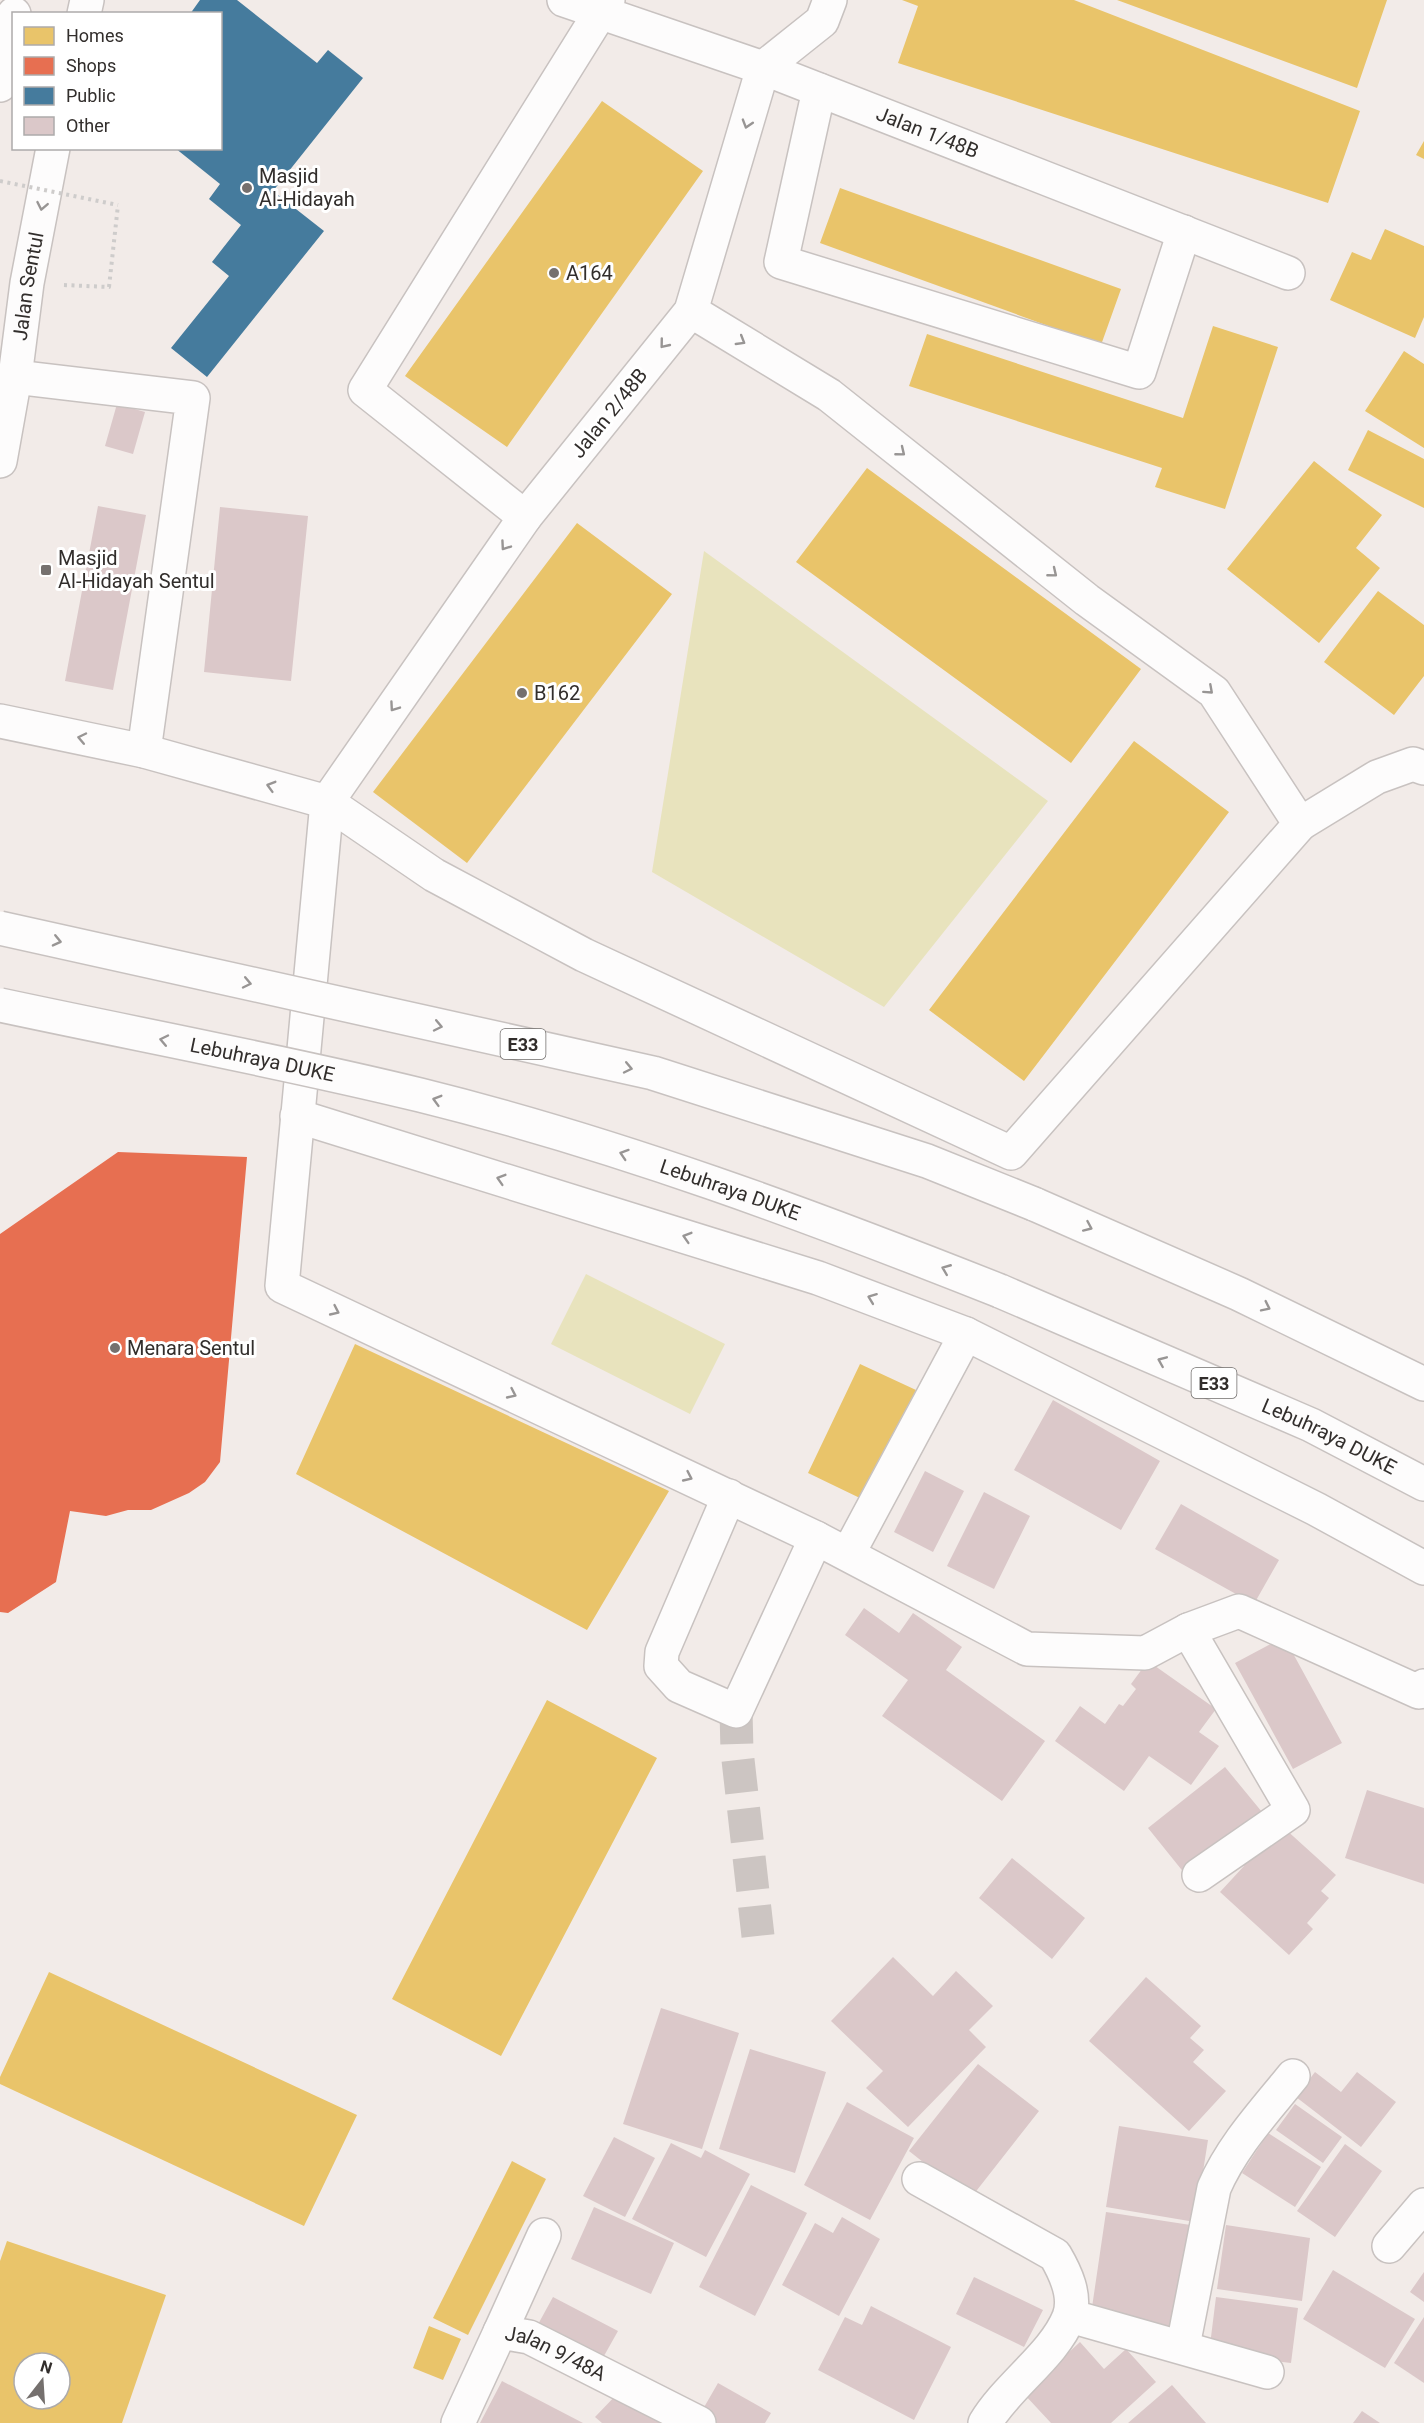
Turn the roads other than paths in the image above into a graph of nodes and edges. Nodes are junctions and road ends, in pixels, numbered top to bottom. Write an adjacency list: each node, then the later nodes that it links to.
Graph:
1 (564, 0): 3 (main road, Jalan 1/48B)
2 (830, 0): 5 (main road)
3 (605, 6): 5 (main road, Jalan 1/48B); 14 (main road)
4 (12, 24): 6 (main road)
5 (764, 68): 7 (main road, Jalan 1/48B); 11 (main road, Jalan 2/48B, one-way to 11)
6 (0, 85)
7 (819, 90): 9 (main road, Jalan 1/48B); 9 (main road)
8 (53, 150): 12 (main road, Jalan Sentul, one-way to 12)
9 (1184, 232): 10 (main road, Jalan 1/48B)
10 (1288, 273)
11 (691, 311): 14 (main road, Jalan 2/48B, one-way to 14); 19 (main road, one-way to 19)
12 (15, 377): 13 (main road, Jalan Sentul); 16 (main road)
13 (0, 461)
14 (525, 517): 18 (main road, Jalan 2/48B, one-way to 18)
15 (0, 721): 16 (main road, one-way to 15)
16 (144, 751): 18 (main road, one-way to 16)
17 (1424, 768): 19 (main road)
18 (327, 802): 19 (main road); 22 (main road)
19 (1300, 824)
20 (0, 928): 24 (main road, E33, one-way to 24, bridge)
21 (0, 1005): 25 (main road, Lebuhraya DUKE / E33, one-way to 21, bridge)
22 (297, 1116): 23 (main road, one-way to 22); 26 (main road, one-way to 26)
23 (966, 1334): 28 (main road); 29 (main road)
24 (1424, 1384)
25 (1424, 1484)
26 (729, 1496): 27 (main road); 27 (main road)
27 (816, 1538): 28 (main road)
28 (848, 1554): 30 (main road)
29 (1424, 1568)
30 (1188, 1630): 31 (main road); 32 (main road)
31 (1424, 1686)
32 (1199, 1875)
33 (1293, 2076): 40 (main road)
34 (919, 2179): 38 (main road)
35 (1424, 2205): 37 (main road)
36 (544, 2235): 39 (main road)
37 (1389, 2246)
38 (1070, 2316): 40 (main road); 42 (main road)
39 (500, 2332): 43 (main road, Jalan 9/48A); 44 (main road, Jalan 9/48A)
40 (1183, 2346): 41 (main road)
41 (1267, 2372)
42 (990, 2415)
43 (458, 2423)
44 (699, 2423)

